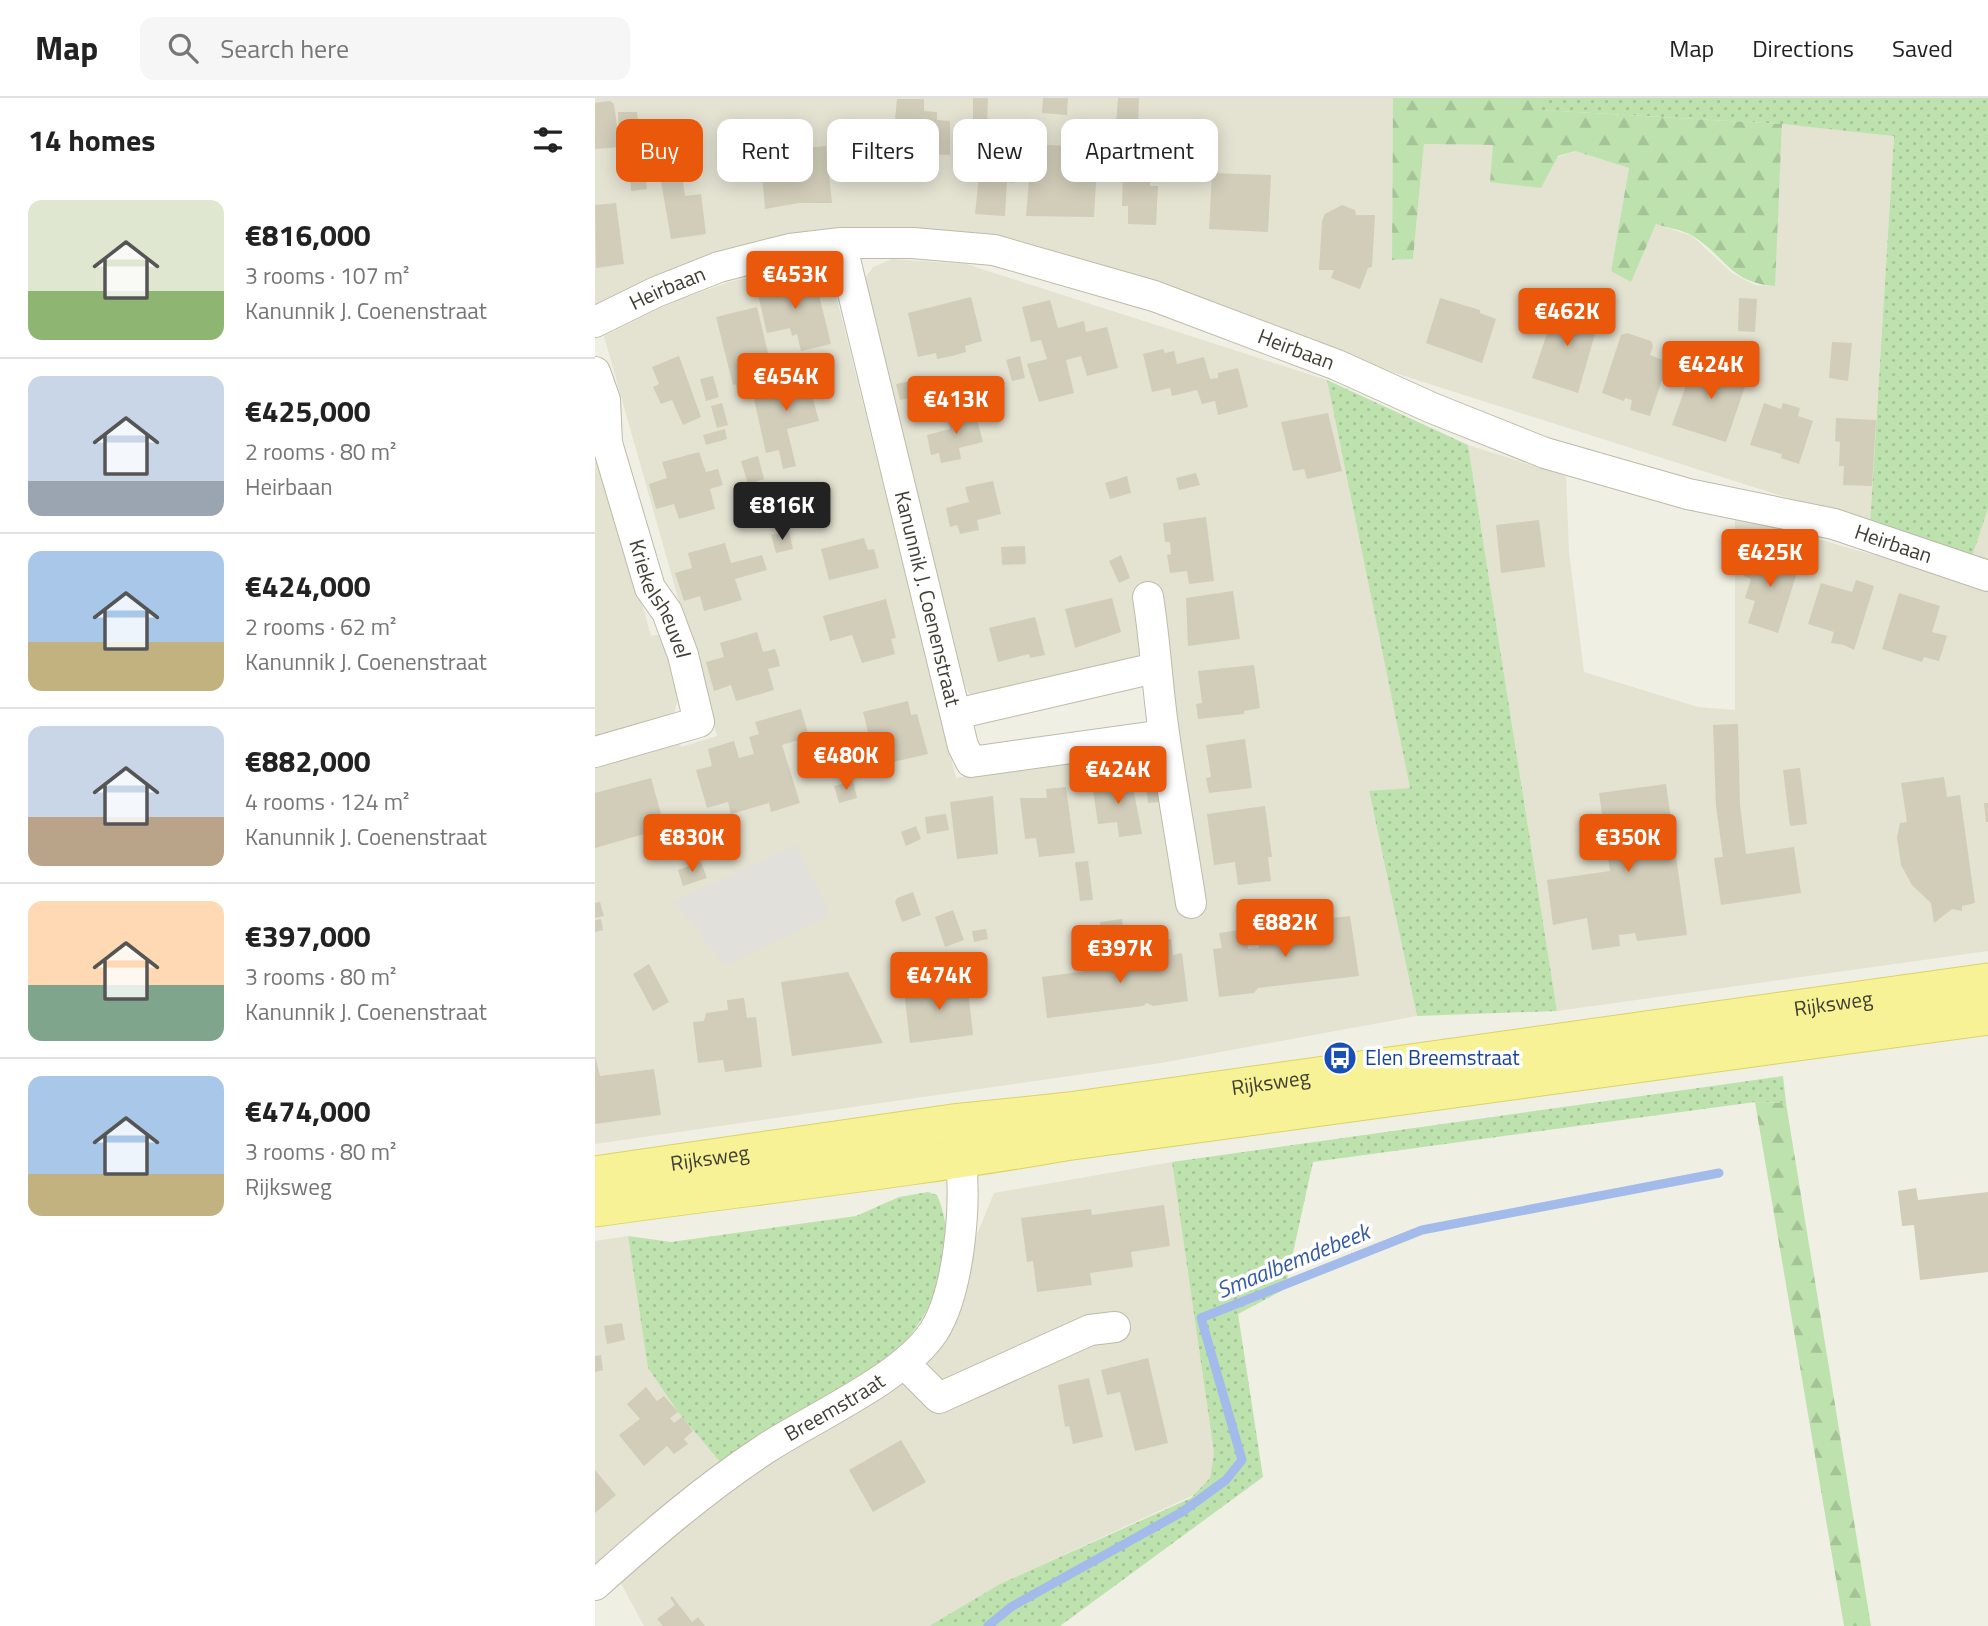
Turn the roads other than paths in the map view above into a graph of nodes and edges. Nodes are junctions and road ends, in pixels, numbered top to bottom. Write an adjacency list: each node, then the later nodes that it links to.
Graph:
1 (841, 243): 2 (street, Heirbaan); 4 (street, Heirbaan); 7 (street, Kanunnik J. Coenenstraat)
2 (595, 322)
3 (595, 372): 9 (street, Kriekelsheuvel)
4 (1988, 576)
5 (1148, 597): 6 (street)
6 (1155, 668): 7 (street, Kanunnik J. Coenenstraat); 8 (street)
7 (956, 714): 8 (street, Kanunnik J. Coenenstraat)
8 (1164, 735): 10 (street)
9 (595, 752)
10 (1191, 903)
11 (1988, 982): 14 (main road, Rijksweg)
12 (1988, 1016): 13 (main road, Rijksweg)
13 (961, 1160): 15 (main road, Rijksweg); 17 (street, Breemstraat)
14 (595, 1175)
15 (595, 1208)
16 (1115, 1327): 17 (street)
17 (904, 1363): 18 (street, Breemstraat)
18 (595, 1585)

